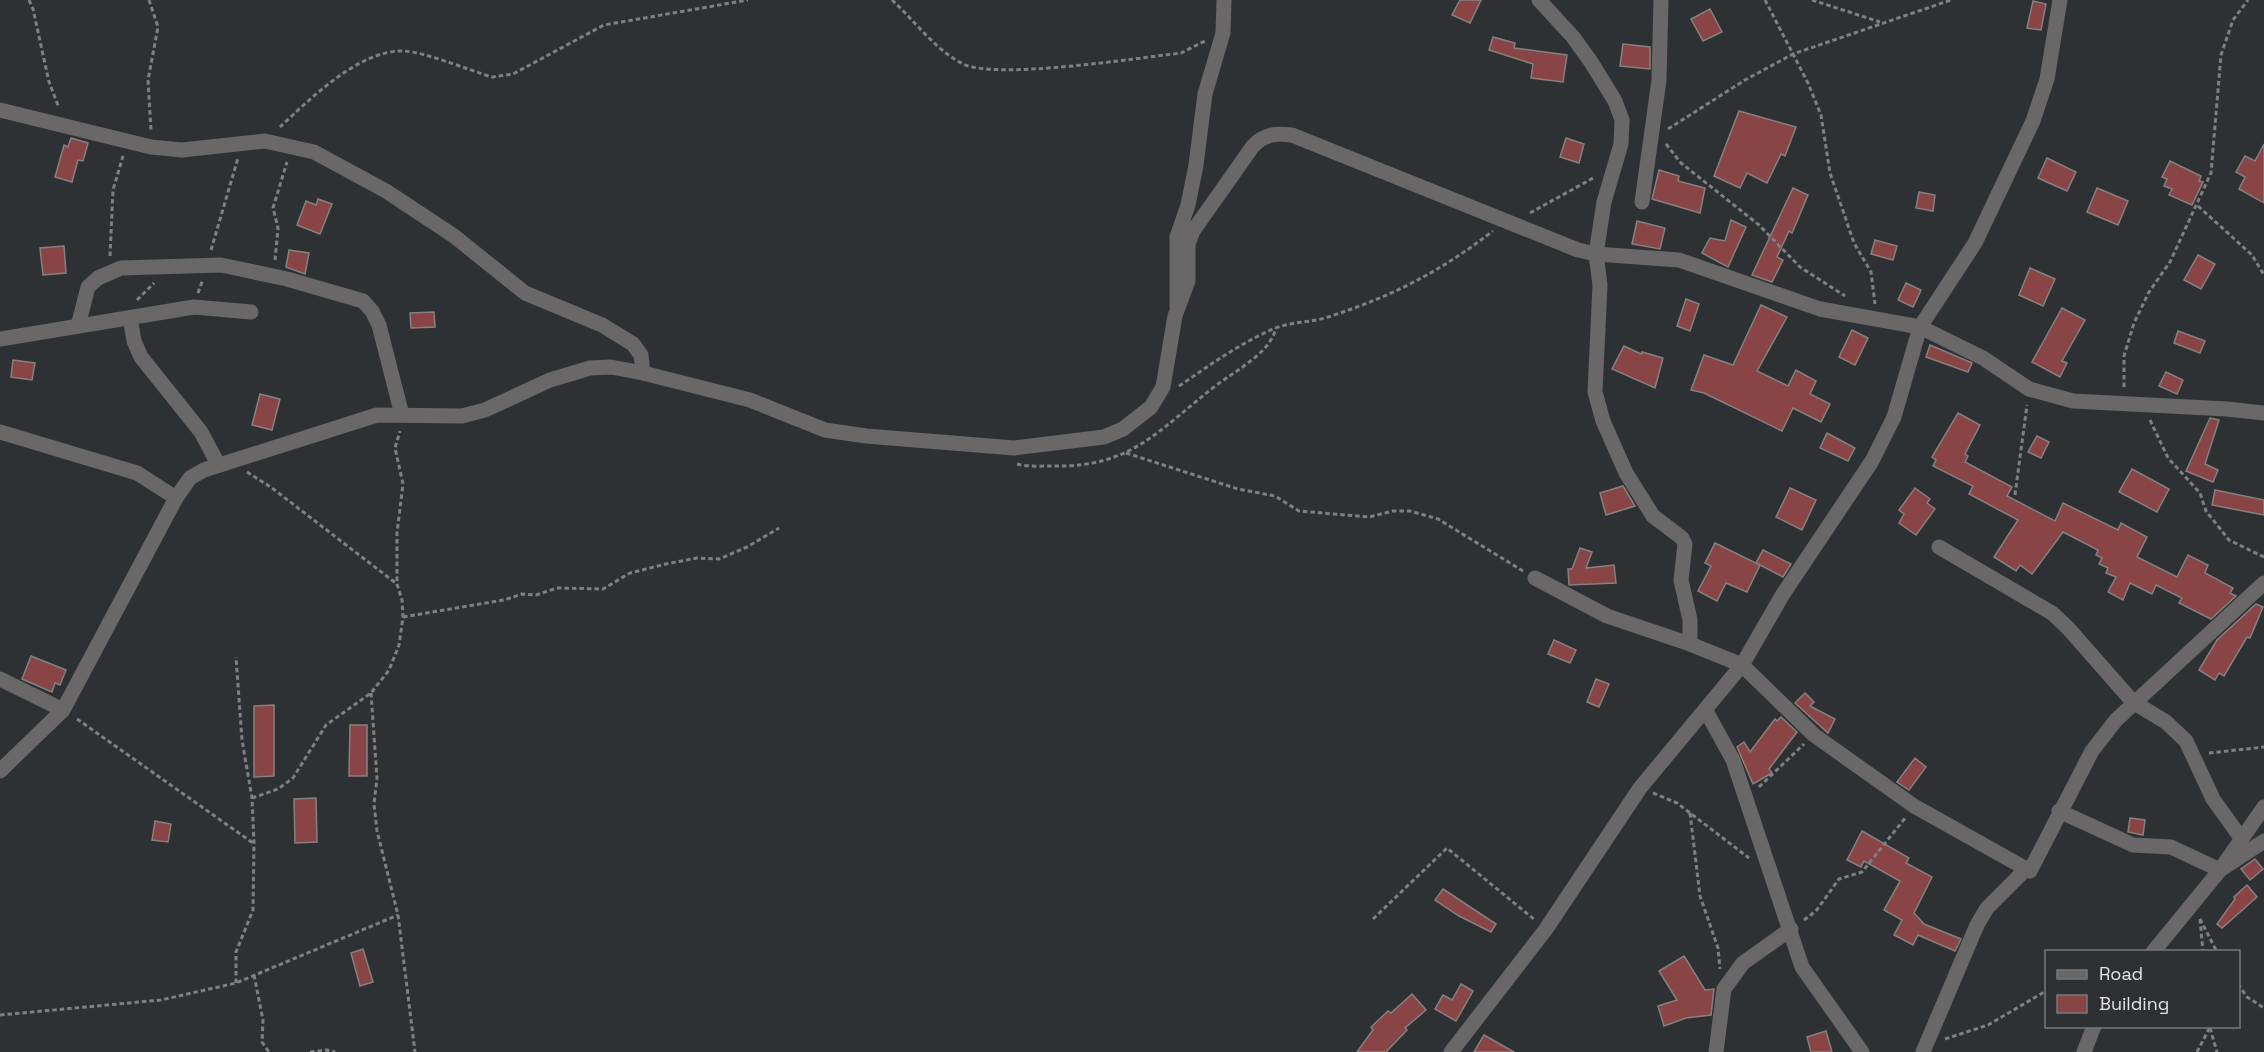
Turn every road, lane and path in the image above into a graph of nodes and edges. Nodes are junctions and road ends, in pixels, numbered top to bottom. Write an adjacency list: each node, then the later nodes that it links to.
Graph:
1 (29, 0): 19 (path)
2 (149, 0): 25 (path)
3 (728, 0): 14 (path)
4 (748, 0): 14 (path)
5 (892, 0): 16 (path)
6 (1224, 0): 16 (street)
7 (1539, 0): 26 (street)
8 (1662, 0): 20 (street)
9 (1765, 0): 17 (path)
10 (1812, 0): 15 (path)
11 (1951, 0): 15 (path)
12 (2060, 0): 42 (street)
13 (2248, 0): 28 (path)
14 (735, 3): 21 (path)
15 (1882, 23): 17 (path)
16 (1223, 33): 37 (street)
17 (1793, 54): 20 (path); 40 (path)
18 (0, 110): 22 (street)
19 (65, 113)
20 (1656, 136): 27 (street); 40 (path)
21 (265, 141): 23 (street); 24 (street)
22 (127, 142): 25 (street); 33 (path)
23 (243, 142): 25 (street); 32 (path)
24 (292, 145): 34 (path); 44 (street)
25 (152, 147)
26 (1615, 166): 29 (path); 30 (street)
27 (1642, 202)
28 (2198, 206): 35 (path); 47 (path)
29 (1506, 221): 30 (street); 37 (street); 46 (path)
30 (1596, 254): 40 (street); 63 (street)
31 (169, 267): 32 (street); 33 (street); 38 (path)
32 (206, 267): 34 (street); 36 (path)
33 (109, 273): 41 (street)
34 (271, 274): 50 (street)
35 (2264, 275)
36 (194, 307): 38 (street); 39 (street)
37 (1177, 309): 46 (street)
38 (131, 311): 41 (street); 53 (street)
39 (251, 312)
40 (1869, 316): 42 (street)
41 (78, 326): 43 (street)
42 (1920, 327): 45 (street); 65 (street)
43 (0, 339)
44 (643, 373): 46 (street); 50 (street)
45 (2029, 389): 47 (street); 54 (path)
46 (1156, 403)
47 (2123, 404): 48 (street)
48 (2141, 405): 49 (street); 58 (path)
49 (2264, 413)
50 (402, 415): 53 (street); 61 (path)
51 (0, 432): 55 (street)
52 (1126, 453): 59 (path)
53 (224, 463): 55 (street); 61 (path)
54 (2015, 495)
55 (176, 498): 69 (street)
56 (779, 528): 62 (path)
57 (1939, 547): 68 (street)
58 (2264, 557)
59 (1535, 578): 63 (street)
60 (2264, 583): 68 (street)
61 (396, 584): 62 (path)
62 (402, 617): 67 (path)
63 (1690, 644): 65 (street)
64 (236, 657): 76 (path)
65 (1742, 665): 70 (street); 71 (street)
66 (0, 678): 69 (street)
67 (371, 693): 76 (path); 89 (path)
68 (2133, 702): 72 (street); 80 (street)
69 (63, 710): 74 (street); 84 (path)
70 (1706, 711): 75 (street); 77 (street)
71 (1814, 735): 77 (path); 78 (street)
72 (2186, 741): 73 (path); 82 (street)
73 (2264, 747)
74 (0, 771)
75 (1640, 788): 81 (path); 91 (street)
76 (252, 798): 84 (path)
77 (1746, 798): 92 (street)
78 (1914, 806): 86 (street); 92 (path)
79 (2264, 807): 82 (street)
80 (2059, 811): 86 (street); 87 (street)
81 (1690, 813): 85 (path); 99 (path)
82 (2241, 838): 87 (street)
83 (2264, 841): 87 (street)
84 (254, 843): 97 (path)
85 (1754, 860)
86 (2025, 870): 106 (street)
87 (2220, 870): 88 (street)
88 (2196, 911): 93 (street); 94 (path); 95 (path)
89 (398, 915): 96 (path); 110 (path)
90 (1373, 919): 91 (path)
91 (1546, 929): 111 (street)
92 (1791, 929): 99 (street); 113 (street)
93 (2154, 950)
94 (2203, 950)
95 (2216, 950)
96 (255, 975): 97 (path); 107 (path)
97 (236, 983): 102 (path)
98 (2240, 987): 101 (path)
99 (1724, 989): 112 (street)
100 (2045, 993): 106 (path)
101 (2264, 1008)
102 (0, 1016)
103 (2093, 1028): 114 (street)
104 (2209, 1028): 115 (path)
105 (2210, 1028): 116 (path)
106 (1925, 1048)
107 (269, 1052)
108 (310, 1052): 109 (path)
109 (335, 1052)
110 (415, 1052)
111 (1451, 1052)
112 (1716, 1052)
113 (1862, 1052)
114 (2084, 1052)
115 (2197, 1052)
116 (2217, 1052)

